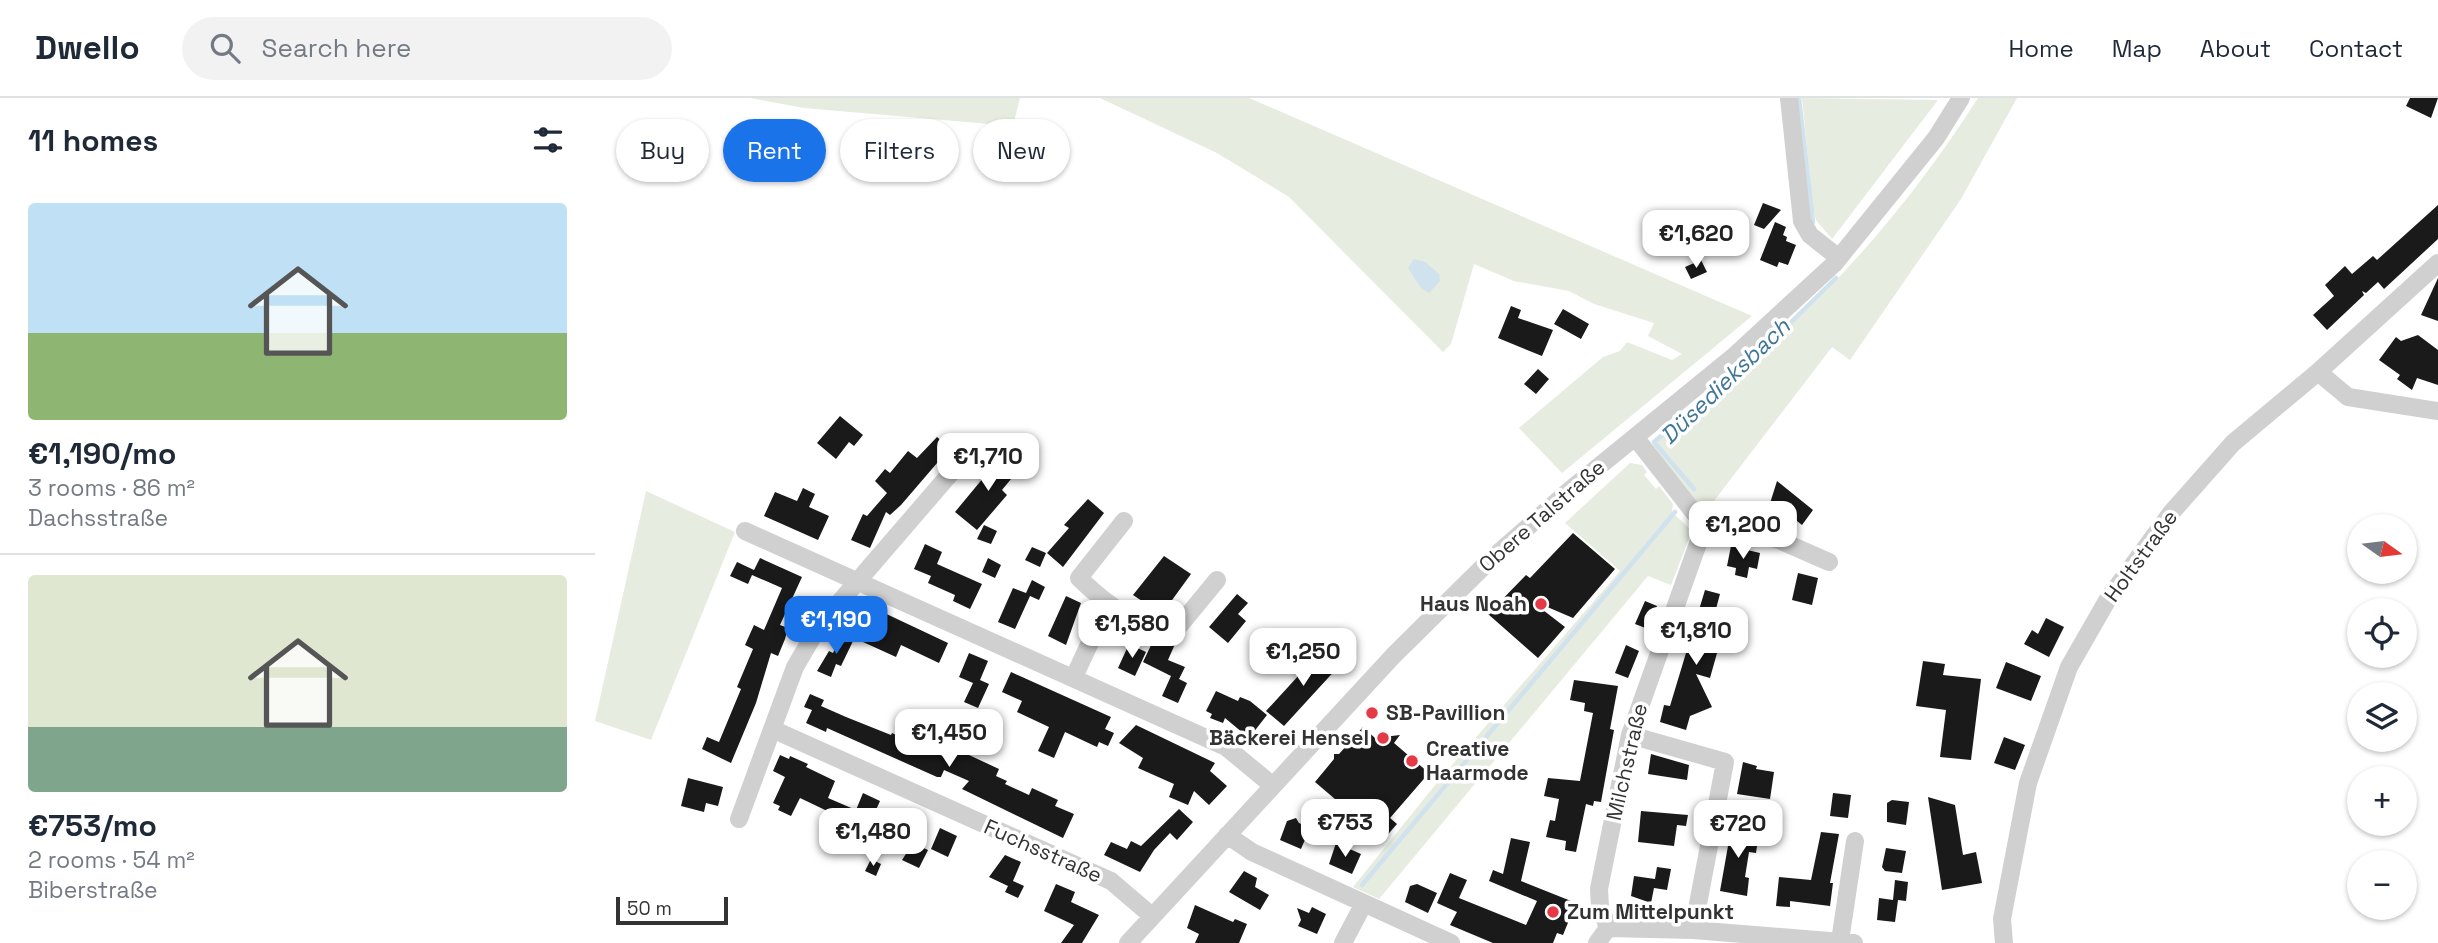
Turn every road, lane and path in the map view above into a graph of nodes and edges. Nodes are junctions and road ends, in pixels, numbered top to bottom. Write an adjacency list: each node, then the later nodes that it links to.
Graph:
1 (1789, 98): 3 (street)
2 (1961, 98): 3 (street, Obere Talstraße)
3 (1839, 258): 7 (street, Obere Talstraße)
4 (2438, 263): 5 (street, Holtstraße)
5 (2318, 372): 6 (street); 33 (street, Holtstraße)
6 (2438, 411)
7 (1635, 437): 9 (street); 19 (street, Obere Talstraße)
8 (975, 445): 14 (street)
9 (1699, 519): 12 (street); 18 (street, Milchstraße)
10 (1124, 522): 15 (street)
11 (745, 531): 14 (street)
12 (1829, 562)
13 (1217, 580): 15 (street)
14 (860, 581): 16 (street); 17 (street)
15 (1107, 606): 16 (street)
16 (1074, 677): 19 (street)
17 (772, 729): 20 (street); 24 (street, Fuchsstraße)
18 (1630, 735): 25 (street, Milchstraße); 26 (street)
19 (1272, 785): 21 (street, Obere Talstraße)
20 (739, 819)
21 (1227, 835): 23 (street); 24 (street, Obere Talstraße)
22 (1855, 841): 28 (street)
23 (1363, 905): 30 (street); 31 (street)
24 (1152, 916): 29 (street, Obere Talstraße)
25 (1608, 928): 26 (street); 32 (street)
26 (1693, 930): 27 (street)
27 (1799, 940): 28 (street)
28 (1847, 942)
29 (1128, 943)
30 (1343, 943)
31 (1451, 943)
32 (1597, 943)
33 (2004, 943)

